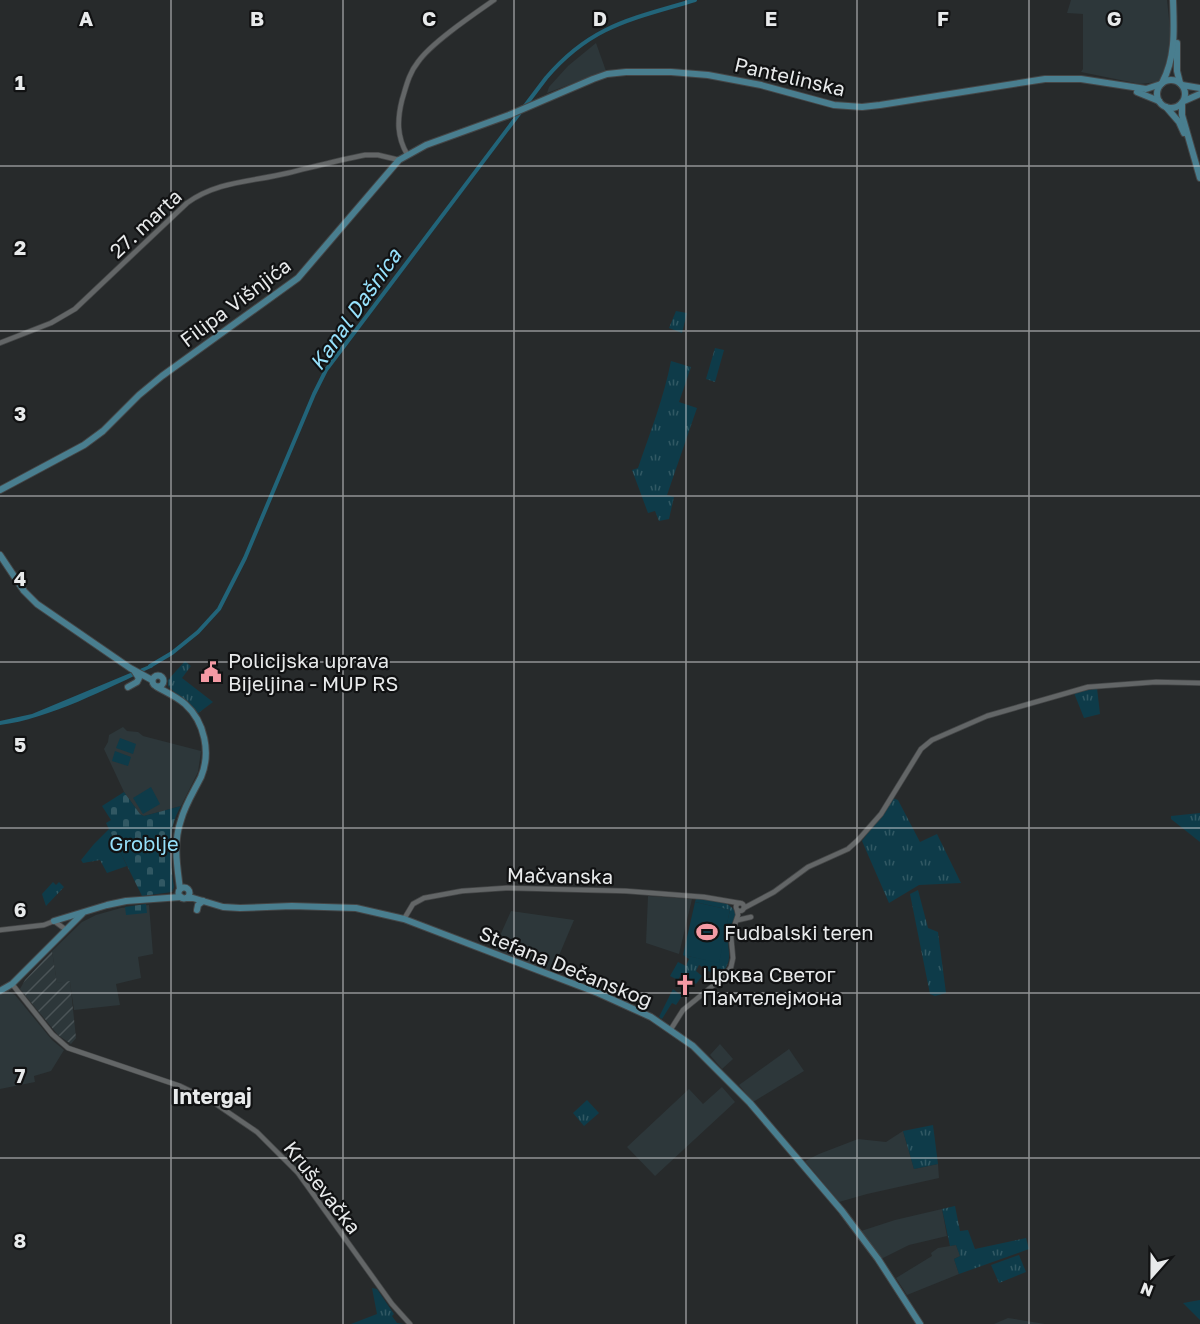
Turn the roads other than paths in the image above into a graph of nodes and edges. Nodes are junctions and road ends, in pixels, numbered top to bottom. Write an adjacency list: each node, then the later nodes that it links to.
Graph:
1 (494, 0): 14 (street)
2 (1173, 0): 3 (main road)
3 (1174, 22): 4 (main road); 5 (main road)
4 (1162, 84): 5 (main road); 6 (main road); 9 (main road)
5 (1181, 84): 7 (main road); 10 (main road)
6 (1113, 85): 9 (main road); 12 (main road, Pantelinska)
7 (1200, 88)
8 (1200, 94): 10 (main road)
9 (1159, 101): 11 (main road)
10 (1183, 102): 11 (main road); 13 (main road)
11 (1165, 106): 13 (main road)
12 (509, 115): 14 (main road, Filipa Višnjića)
13 (1191, 149): 16 (main road)
14 (407, 154): 15 (main road, Filipa Višnjića)
15 (399, 160): 17 (street, 27. marta); 18 (main road, Filipa Višnjića)
16 (1200, 178)
17 (0, 343)
18 (0, 490)
19 (0, 555): 20 (main road)
20 (140, 675): 22 (main road); 23 (main road)
21 (1200, 683): 25 (street)
22 (128, 687)
23 (184, 892): 24 (main road, Stefana Dečanskog); 27 (main road, Stefana Dečanskog)
24 (206, 902): 26 (main road); 29 (main road, Stefana Dečanskog)
25 (740, 908): 29 (street, Mačvanska); 31 (street)
26 (197, 910)
27 (82, 913): 30 (main road, Stefana Dečanskog); 32 (main road)
28 (751, 917): 31 (street)
29 (404, 919): 36 (main road, Stefana Dečanskog)
30 (54, 921): 32 (street); 33 (street)
31 (737, 922): 36 (street)
32 (64, 929): 34 (main road)
33 (0, 930)
34 (12, 984): 35 (main road); 37 (street, Kruševačka)
35 (0, 991)
36 (671, 1029): 38 (main road, Stefana Dečanskog)
37 (410, 1324)
38 (920, 1324)

